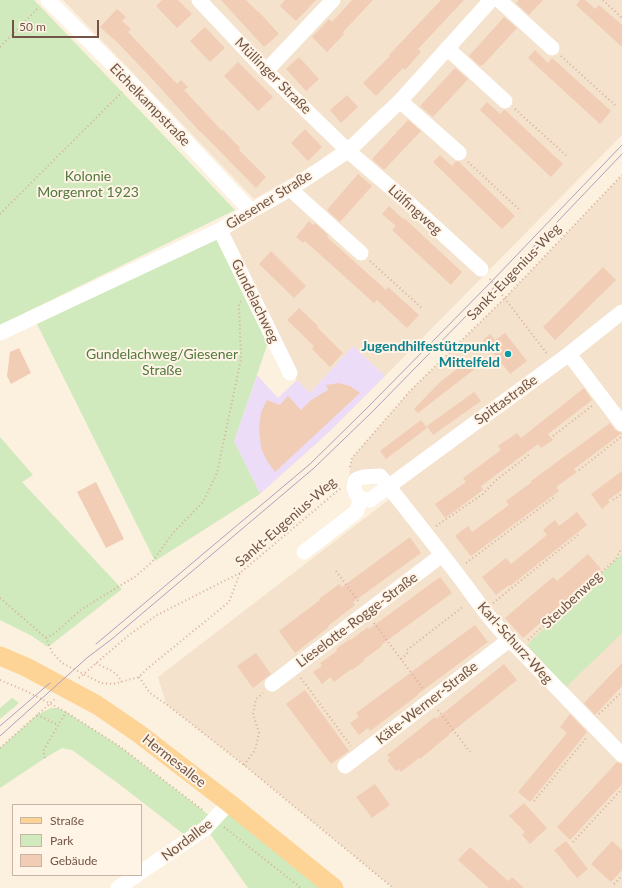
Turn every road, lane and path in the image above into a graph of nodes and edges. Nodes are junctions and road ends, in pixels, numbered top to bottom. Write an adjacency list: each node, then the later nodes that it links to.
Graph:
1 (199, 0): 11 (street, Müllinger Straße)
2 (333, 0): 11 (street)
3 (491, 0): 9 (street, Giesener Straße)
4 (499, 0): 10 (street)
5 (603, 0): 7 (path)
6 (45, 3): 8 (path); 12 (street, Eichelkampstraße)
7 (622, 18)
8 (0, 47)
9 (447, 48): 13 (street); 14 (street, Giesener Straße)
10 (552, 48): 15 (path)
11 (266, 71): 16 (street, Müllinger Straße)
12 (131, 83): 21 (street, Eichelkampstraße); 23 (path)
13 (505, 100): 18 (path)
14 (400, 101): 16 (street, Giesener Straße); 17 (street)
15 (614, 105)
16 (348, 151): 20 (street, Giesener Straße); 26 (street, Lülfingweg)
17 (459, 153): 22 (path)
18 (568, 157)
19 (622, 175): 28 (path, Sankt-Eugenius-Weg)
20 (290, 189): 21 (street, Giesener Straße); 25 (street)
21 (251, 211): 24 (street, Giesener Straße)
22 (521, 211)
23 (0, 214)
24 (220, 230): 27 (street, Gundelachweg); 31 (street, Giesener Straße)
25 (361, 253): 29 (path)
26 (481, 269): 28 (path)
27 (249, 288): 34 (street, Gundelachweg); 59 (path)
28 (505, 298): 33 (path); 41 (path, Sankt-Eugenius-Weg)
29 (423, 309)
30 (622, 312): 32 (street, Spittastraße)
31 (0, 334)
32 (569, 354): 35 (street); 42 (street, Spittastraße)
33 (551, 358)
34 (290, 373)
35 (602, 397): 36 (street); 37 (path)
36 (622, 424)
37 (553, 436)
38 (622, 436): 40 (path)
39 (530, 454): 47 (path)
40 (579, 470)
41 (356, 478): 42 (street); 45 (street); 54 (path, Sankt-Eugenius-Weg)
42 (388, 486): 45 (street, Spittastraße); 47 (street, Karl-Schurz-Weg)
43 (622, 494): 46 (path)
44 (556, 496): 53 (path)
45 (361, 500): 50 (street)
46 (614, 500)
47 (425, 533): 51 (street, Karl-Schurz-Weg)
48 (578, 535): 57 (path)
49 (622, 549): 60 (path, Steubenweg)
50 (304, 552)
51 (442, 555): 53 (street, Karl-Schurz-Weg); 58 (street, Lieselotte-Rogge-Straße)
52 (336, 571): 58 (path)
53 (455, 571): 56 (street, Karl-Schurz-Weg)
54 (240, 573): 63 (path); 66 (path, Sankt-Eugenius-Weg)
55 (0, 598): 59 (path, Sankt-Eugenius-Weg)
56 (475, 598): 57 (street, Karl-Schurz-Weg); 62 (path)
57 (484, 610): 60 (street, Karl-Schurz-Weg)
58 (367, 612): 62 (path); 65 (street, Lieselotte-Rogge-Straße)
59 (46, 638): 68 (path, Sankt-Eugenius-Weg)
60 (514, 644): 71 (street, Käte-Werner-Straße); 73 (street, Karl-Schurz-Weg)
61 (0, 656): 84 (main road, Hermesallee)
62 (401, 659): 71 (path)
63 (96, 663): 64 (path); 68 (path)
64 (93, 667)
65 (293, 668): 69 (street, Lieselotte-Rogge-Straße); 78 (path)
66 (139, 677): 68 (path, Sankt-Eugenius-Weg); 80 (path)
67 (0, 680): 72 (path)
68 (121, 682)
69 (272, 684): 80 (path)
70 (622, 692): 73 (path)
71 (431, 700): 76 (path); 78 (street, Käte-Werner-Straße)
72 (66, 712): 74 (path); 85 (path)
73 (593, 724): 77 (street, Karl-Schurz-Weg); 83 (path)
74 (58, 725): 75 (path); 79 (path)
75 (0, 748)
76 (470, 752)
77 (622, 755)
78 (358, 756): 81 (street, Käte-Werner-Straße)
79 (45, 758)
80 (244, 765): 94 (path)
81 (345, 766)
82 (622, 789): 86 (path)
83 (534, 800)
84 (229, 803): 85 (street, Nordallee); 93 (main road, Hermesallee)
85 (214, 819): 87 (street, Nordallee); 92 (path)
86 (573, 842)
87 (142, 871)
88 (136, 876): 91 (street)
89 (622, 876): 90 (path)
90 (614, 884)
91 (118, 888)
92 (301, 888)
93 (334, 888)
94 (392, 888)

